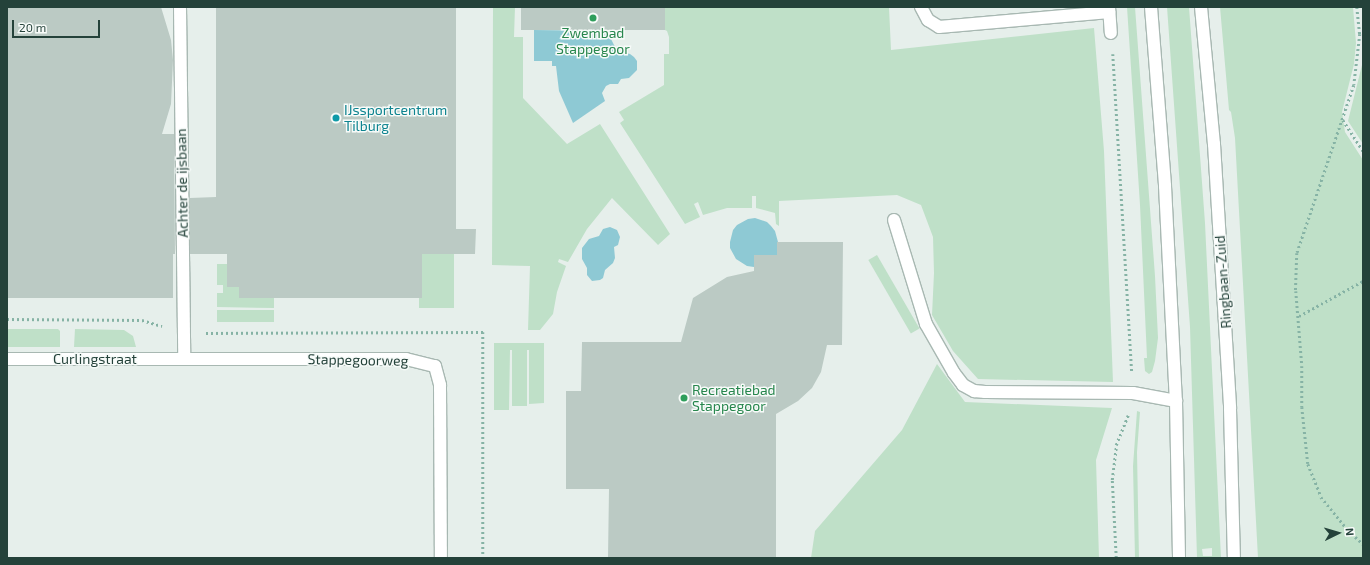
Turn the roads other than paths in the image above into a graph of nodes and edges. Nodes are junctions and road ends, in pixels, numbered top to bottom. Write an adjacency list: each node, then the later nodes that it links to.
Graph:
1 (180, 7): 8 (street, Achter de ijsbaan)
2 (921, 7): 5 (street)
3 (1151, 7): 10 (street)
4 (1201, 7): 13 (street, Ringbaan-Zuid)
5 (1109, 10): 6 (street)
6 (1112, 33)
7 (894, 220): 10 (street)
8 (184, 358): 9 (street, Curlingstraat); 11 (street, Stappegoorweg)
9 (7, 359)
10 (1176, 401): 12 (street)
11 (441, 558)
12 (1179, 558)
13 (1234, 558)

